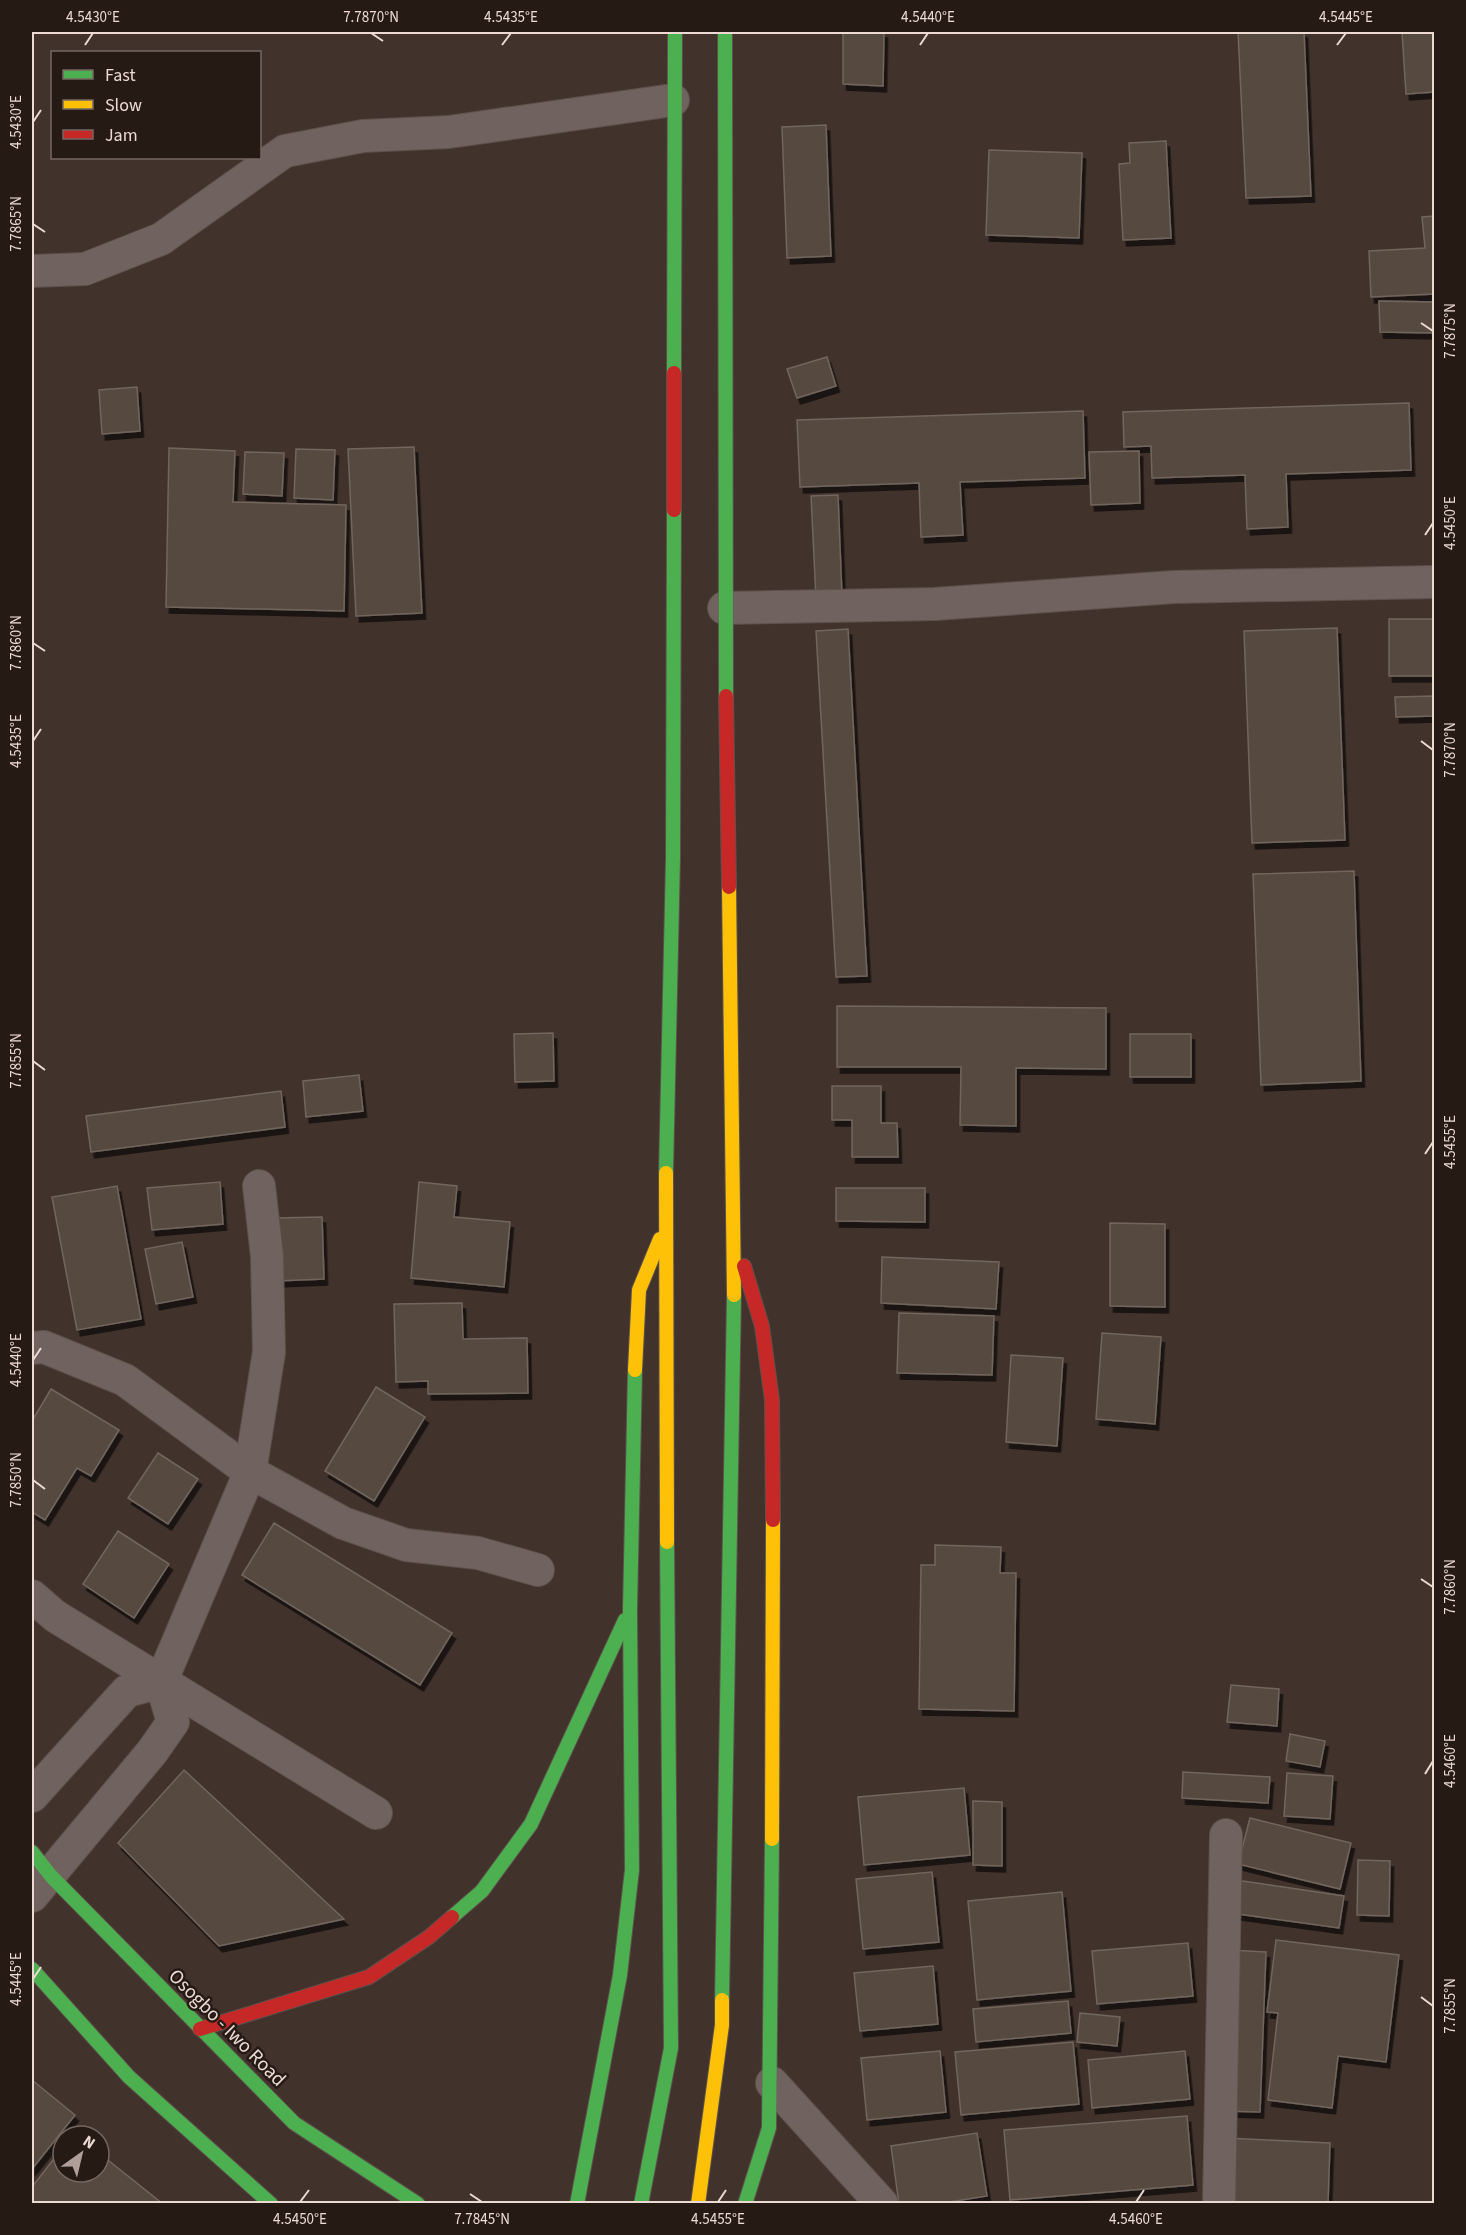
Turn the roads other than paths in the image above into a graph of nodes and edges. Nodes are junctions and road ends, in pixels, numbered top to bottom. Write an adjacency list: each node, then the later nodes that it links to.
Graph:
1 (675, 32): 3 (main road)
2 (725, 32): 6 (main road)
3 (674, 100): 4 (street); 8 (main road)
4 (32, 271)
5 (1434, 582): 6 (street)
6 (723, 608): 9 (main road)
7 (259, 1186): 11 (street)
8 (665, 1227): 14 (main road); 29 (main road)
9 (735, 1239): 23 (main road); 30 (main road)
10 (32, 1348): 11 (street)
11 (250, 1472): 12 (street); 15 (street)
12 (538, 1570)
13 (32, 1596): 15 (street)
14 (630, 1610): 22 (main road); 28 (main road)
15 (161, 1682): 16 (street); 17 (street); 20 (street)
16 (32, 1796)
17 (376, 1813)
18 (1226, 1835): 33 (street)
19 (32, 1852): 20 (main road, Osogbo - Iwo Road)
20 (41, 1886): 22 (main road, Osogbo - Iwo Road)
21 (32, 1969): 26 (main road)
22 (200, 2029): 27 (main road, Osogbo - Iwo Road)
23 (772, 2083): 24 (main road); 32 (street)
24 (769, 2128): 25 (main road); 31 (main road)
25 (770, 2171)
26 (271, 2204)
27 (418, 2204)
28 (577, 2204)
29 (641, 2204)
30 (698, 2204)
31 (745, 2204)
32 (882, 2204)
33 (1219, 2204)

